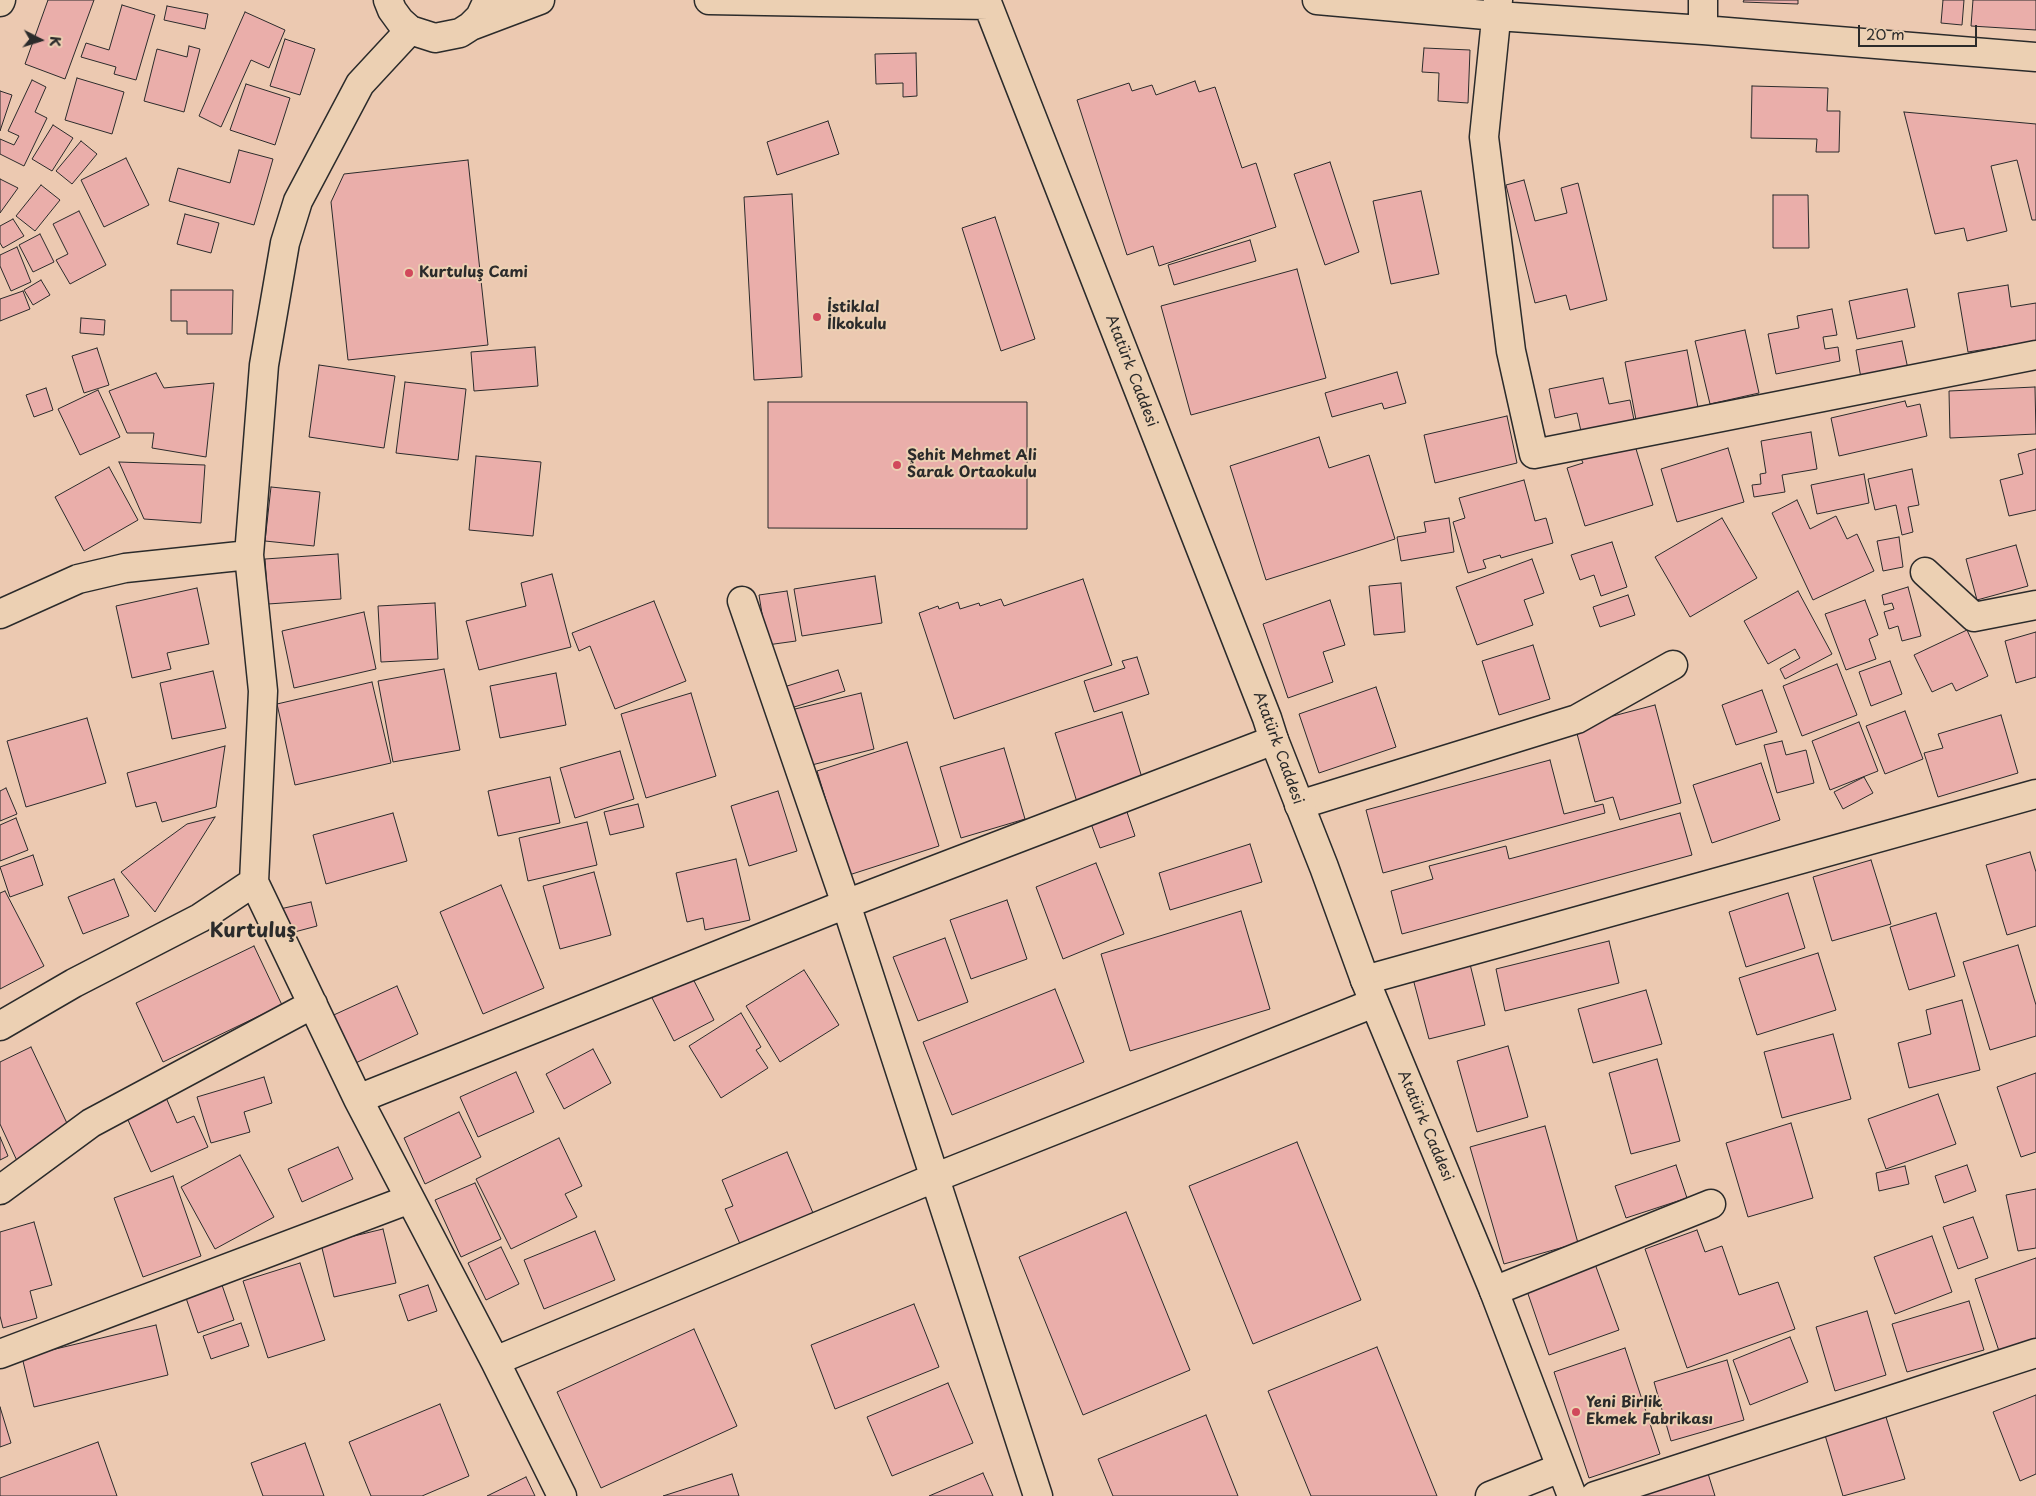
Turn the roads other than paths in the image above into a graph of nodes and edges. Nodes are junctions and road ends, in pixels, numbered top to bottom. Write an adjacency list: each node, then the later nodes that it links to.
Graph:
1 (388, 0): 10 (street)
2 (488, 0): 9 (street)
3 (540, 0): 9 (street)
4 (709, 0): 7 (street)
5 (1316, 0): 8 (street)
6 (1704, 0): 11 (street)
7 (992, 2): 20 (street, Atatürk Caddesi)
8 (1498, 8): 11 (street); 13 (street)
9 (471, 26): 10 (street)
10 (410, 30): 14 (street)
11 (1703, 30): 12 (street)
12 (2036, 57)
13 (2036, 355)
14 (249, 555): 18 (street); 23 (street)
15 (1925, 572): 17 (street)
16 (742, 601): 24 (street)
17 (2036, 605)
18 (0, 614)
19 (1673, 665): 22 (street)
20 (1274, 740): 22 (street, Atatürk Caddesi); 24 (street)
21 (2036, 794): 25 (street)
22 (1299, 805): 25 (street, Atatürk Caddesi)
23 (254, 882): 26 (street); 27 (street)
24 (846, 904): 28 (street); 29 (street)
25 (1369, 991): 29 (street); 33 (street, Atatürk Caddesi)
26 (312, 1004): 28 (street); 30 (street)
27 (0, 1026)
28 (358, 1099): 31 (street)
29 (934, 1178): 36 (street); 39 (street)
30 (0, 1190)
31 (410, 1199): 35 (street); 36 (street)
32 (1711, 1204): 33 (street)
33 (1494, 1291): 37 (street, Atatürk Caddesi)
34 (2036, 1353): 42 (street)
35 (0, 1354)
36 (495, 1361): 38 (street)
37 (1560, 1468): 40 (street); 41 (street, Atatürk Caddesi)
38 (562, 1496)
39 (1038, 1496)
40 (1490, 1496)
41 (1572, 1496)
42 (1595, 1496)

